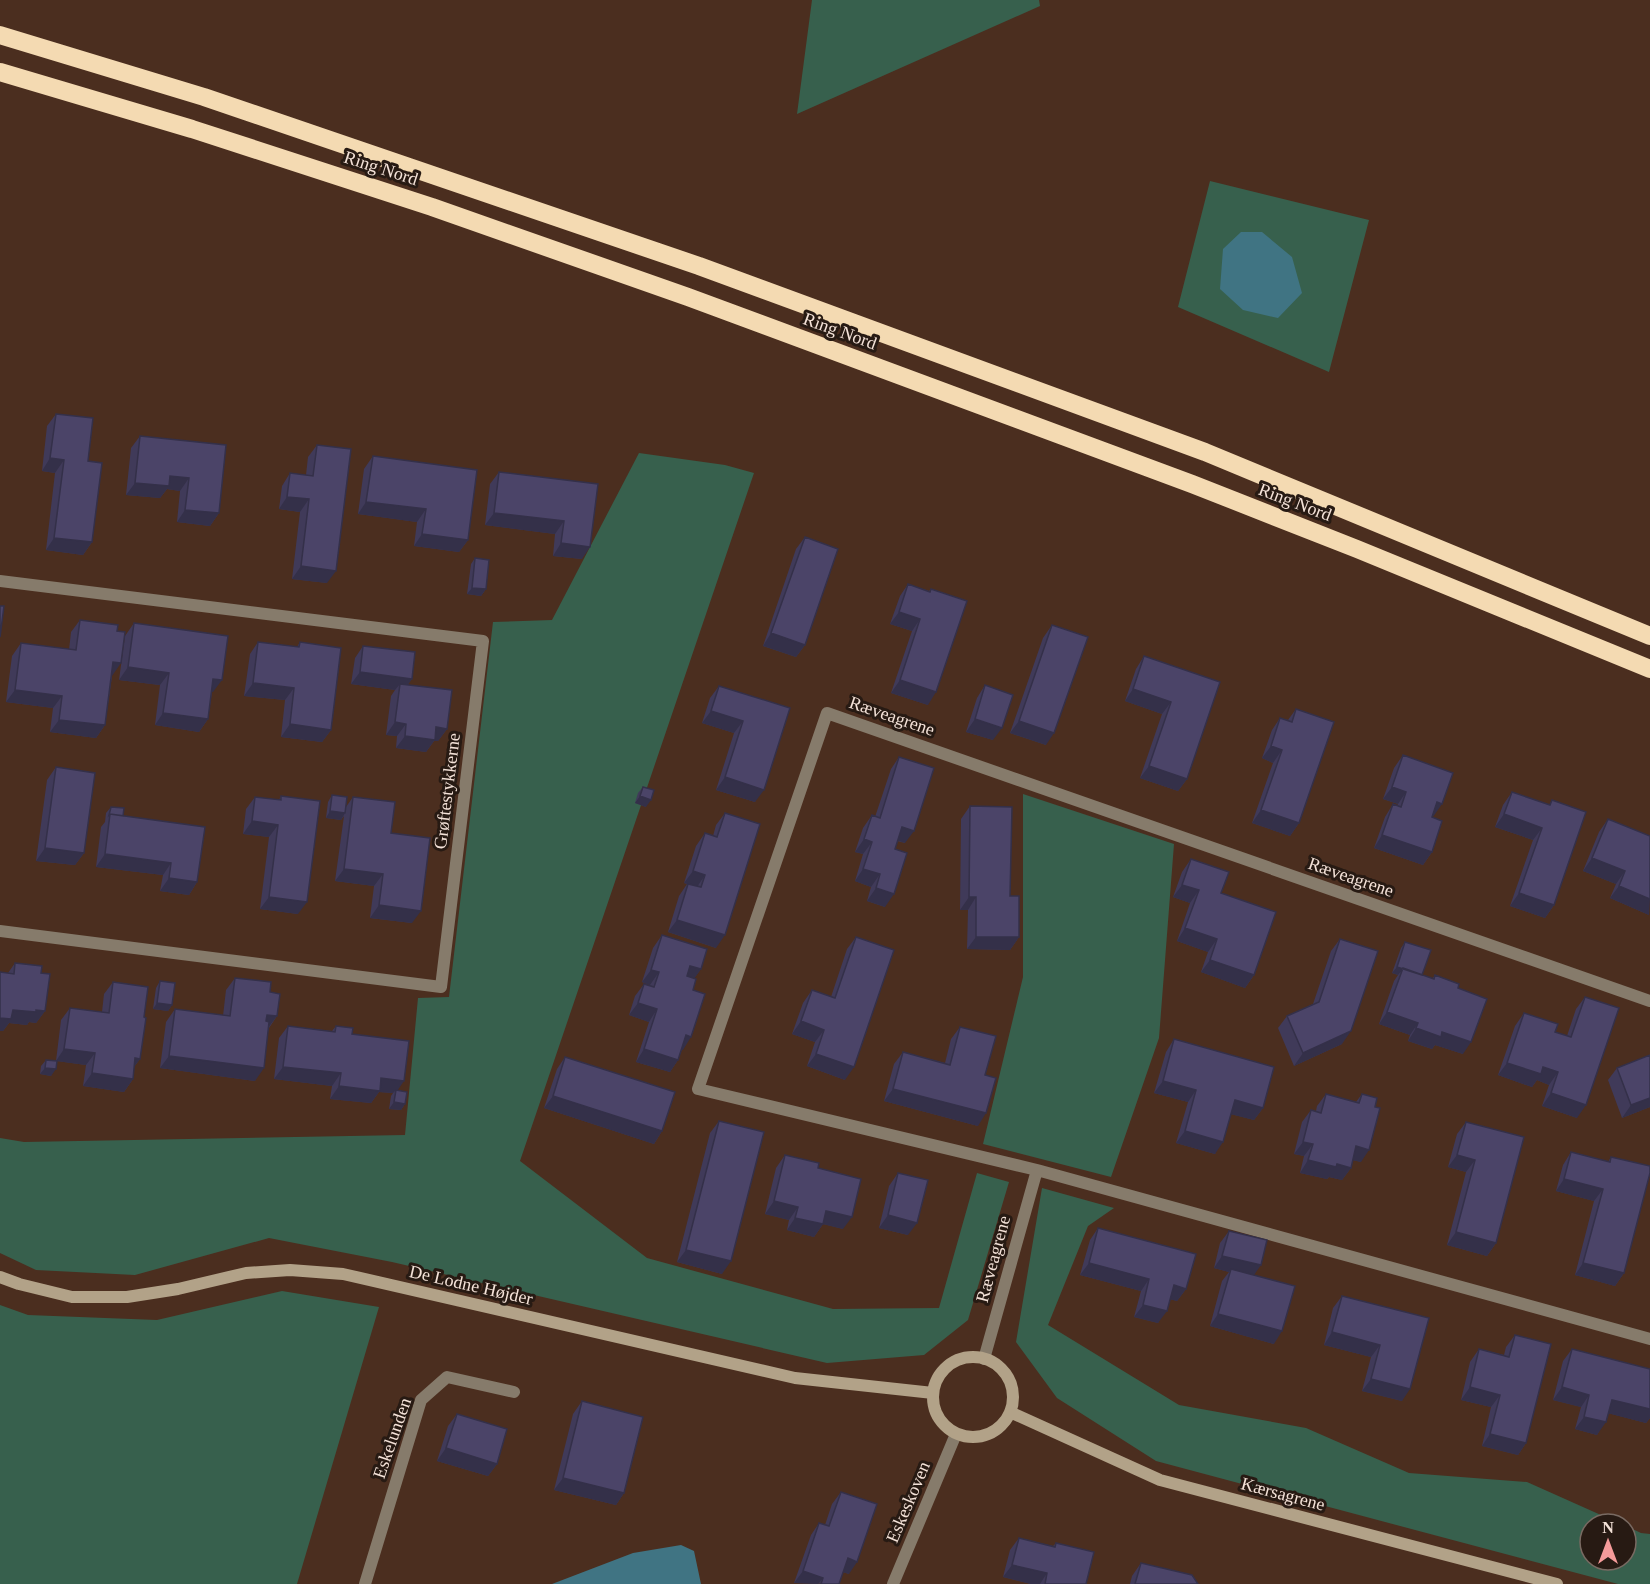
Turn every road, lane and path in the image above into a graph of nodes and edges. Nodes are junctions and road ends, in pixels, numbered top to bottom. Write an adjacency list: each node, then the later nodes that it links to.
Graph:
1 (0, 35): 4 (highway, Ring Nord)
2 (0, 72): 5 (highway, Ring Nord)
3 (0, 581): 6 (street, Grøftestykkerne)
4 (1650, 636)
5 (1650, 669)
6 (0, 931)
7 (1650, 1001): 8 (street, Ræveagrene)
8 (1036, 1170): 10 (street, Ræveagrene); 11 (street, Ræveagrene)
9 (0, 1277): 13 (street, De Lodne Højder)
10 (1650, 1338)
11 (984, 1359): 13 (street); 14 (street)
12 (514, 1392): 16 (street, Eskelunden)
13 (933, 1392): 15 (street)
14 (1010, 1412): 15 (street); 18 (street, Kærsagrene)
15 (956, 1434): 17 (street, Eskeskoven)
16 (365, 1584)
17 (894, 1584)
18 (1557, 1584)

